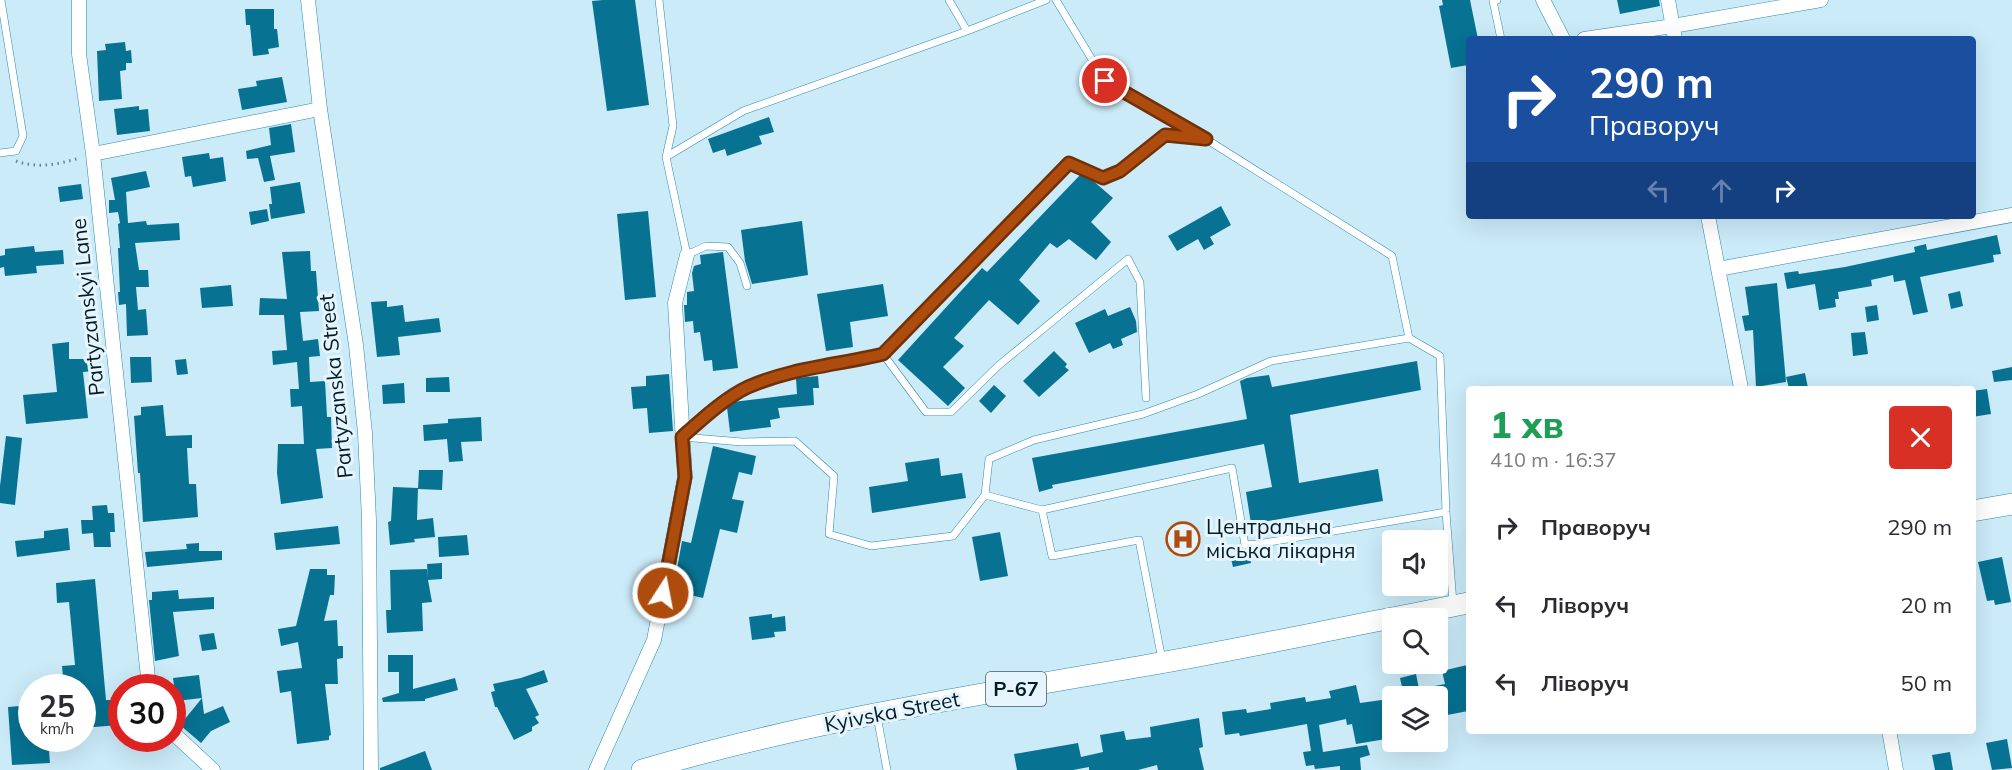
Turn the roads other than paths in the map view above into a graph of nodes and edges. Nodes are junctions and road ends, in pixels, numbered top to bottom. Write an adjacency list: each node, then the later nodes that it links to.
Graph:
1 (1, 0): 19 (lane)
2 (79, 0): 20 (street, Partyzanskyi Lane)
3 (308, 0): 17 (street, Partyzanska Street)
4 (659, 0): 21 (lane)
5 (949, 0): 12 (lane)
6 (1046, 0): 12 (lane)
7 (1056, 0): 18 (lane)
8 (1497, 0): 14 (lane)
9 (1543, 0): 15 (street)
10 (1668, 0): 13 (street)
11 (1821, 0): 13 (street)
12 (967, 31): 21 (lane)
13 (1674, 33): 16 (street)
14 (1500, 36)
15 (1561, 36)
16 (1629, 36)
17 (320, 109): 20 (street); 46 (street, Partyzanska Street)
18 (1206, 139): 27 (lane); 28 (lane)
19 (3, 153)
20 (93, 154): 41 (street, Partyzanskyi Lane)
21 (666, 157): 24 (lane)
22 (2012, 215): 25 (street)
23 (1709, 219): 25 (street)
24 (687, 255): 26 (lane); 31 (street)
25 (1718, 269): 29 (street)
26 (747, 286)
27 (1409, 338): 32 (lane); 36 (lane)
28 (883, 354): 30 (lane); 31 (lane)
29 (1741, 386)
30 (1146, 398)
31 (682, 437): 32 (lane); 47 (street)
32 (985, 495): 34 (lane)
33 (2012, 504): 35 (main road)
34 (1042, 510): 36 (lane); 40 (lane)
35 (1976, 510)
36 (1446, 512): 37 (lane)
37 (1461, 605): 38 (main road, Kyivska Street / Р-67)
38 (1445, 608)
39 (1382, 620): 40 (main road, Kyivska Street / Р-67)
40 (1162, 663): 42 (main road, Kyivska Street / Р-67)
41 (148, 674)
42 (876, 714): 48 (main road, Kyivska Street / Р-67); 49 (lane)
43 (1890, 734): 50 (street)
44 (186, 745): 45 (street)
45 (213, 770)
46 (371, 770)
47 (596, 770)
48 (642, 770)
49 (887, 770)
50 (1896, 770)

